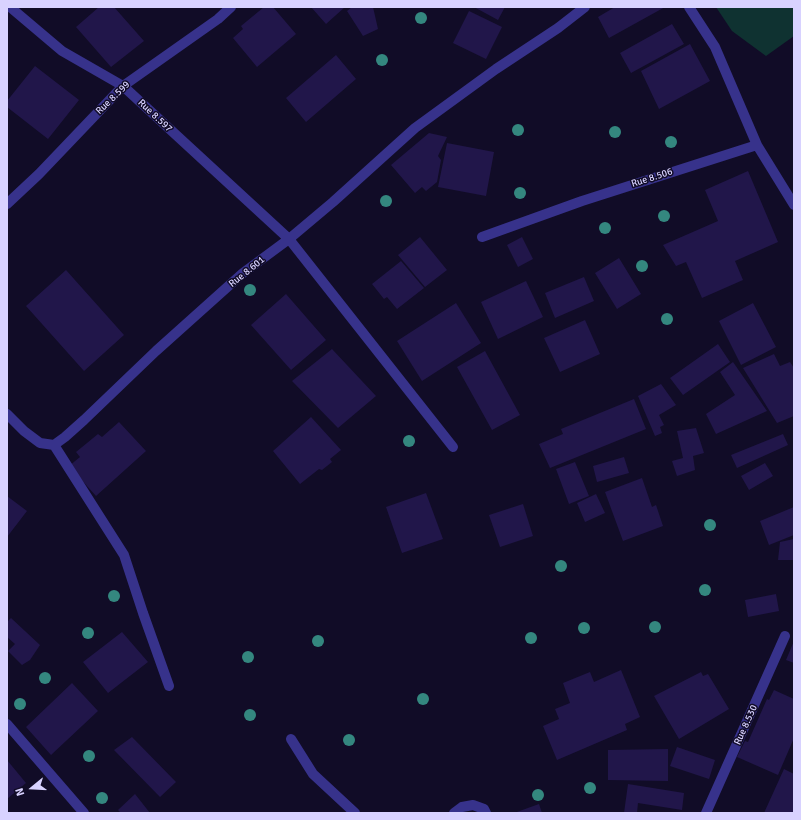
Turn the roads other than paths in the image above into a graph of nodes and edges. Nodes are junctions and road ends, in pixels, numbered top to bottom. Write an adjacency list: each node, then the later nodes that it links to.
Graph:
1 (10, 7): 5 (street, Rue 8.597)
2 (231, 7): 5 (street, Rue 8.599)
3 (585, 7): 10 (street, Rue 8.601)
4 (689, 7): 6 (street)
5 (123, 86): 7 (street, Rue 8.599); 10 (street, Rue 8.597)
6 (757, 145): 8 (street); 9 (street, Rue 8.506)
7 (7, 204)
8 (794, 205)
9 (482, 237)
10 (289, 239): 12 (street, Rue 8.601); 13 (street)
11 (7, 414): 12 (street)
12 (54, 445): 15 (street)
13 (453, 447)
14 (785, 636): 22 (street, Rue 8.530)
15 (169, 686)
16 (7, 724): 18 (street)
17 (291, 739): 19 (street)
18 (84, 813)
19 (356, 813)
20 (454, 813): 21 (street)
21 (486, 813)
22 (706, 813)

